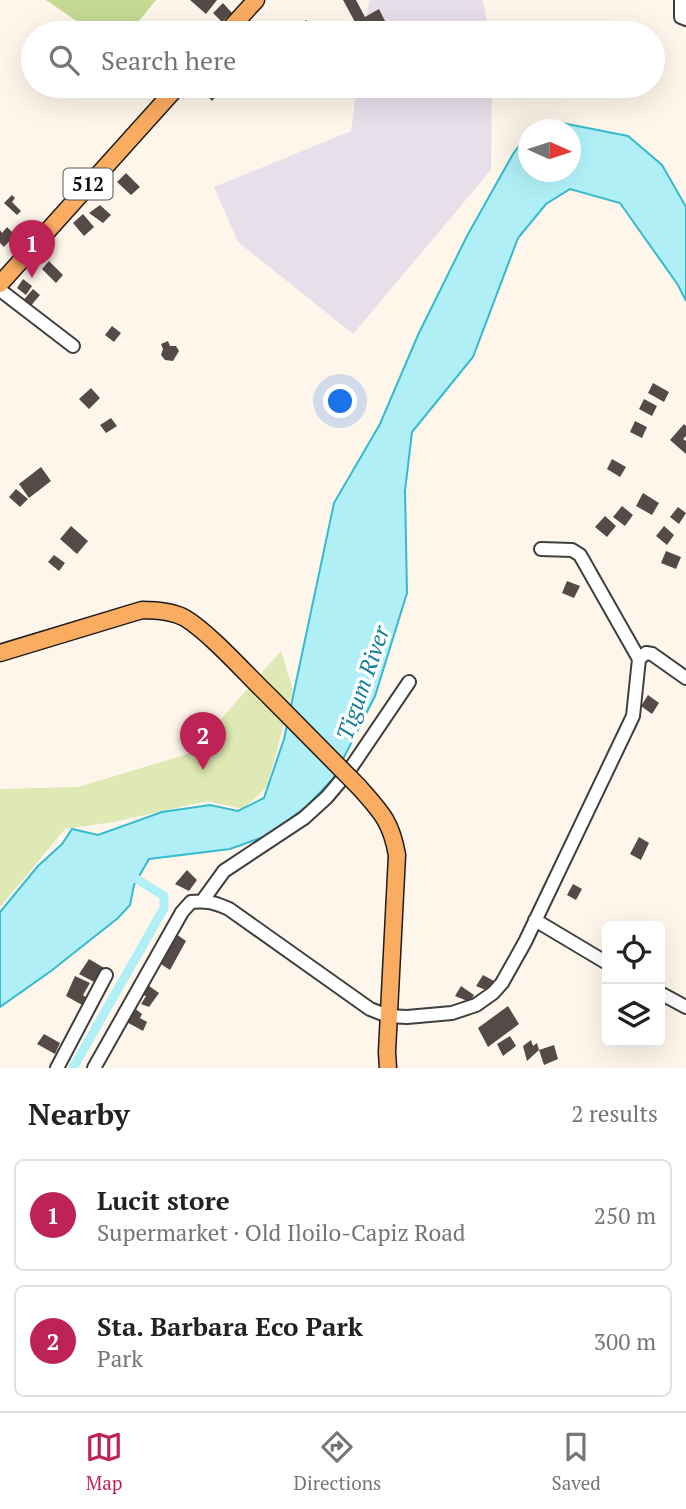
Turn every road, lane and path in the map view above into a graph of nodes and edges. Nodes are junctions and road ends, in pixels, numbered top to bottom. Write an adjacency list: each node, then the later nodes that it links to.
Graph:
1 (256, 0): 4 (main road)
2 (681, 0): 3 (street)
3 (686, 19)
4 (237, 21)
5 (167, 98): 6 (main road, 512)
6 (0, 287): 7 (street)
7 (73, 346)
8 (541, 549): 10 (street)
9 (0, 653): 19 (main road, bridge)
10 (639, 659): 11 (street); 14 (street)
11 (686, 678)
12 (409, 682): 13 (street)
13 (203, 901): 19 (street); 21 (street)
14 (535, 920): 15 (street); 19 (street)
15 (602, 960)
16 (106, 975): 20 (street)
17 (665, 996): 18 (street)
18 (686, 1007)
19 (389, 1016): 22 (main road)
20 (57, 1068)
21 (94, 1068)
22 (388, 1068)

